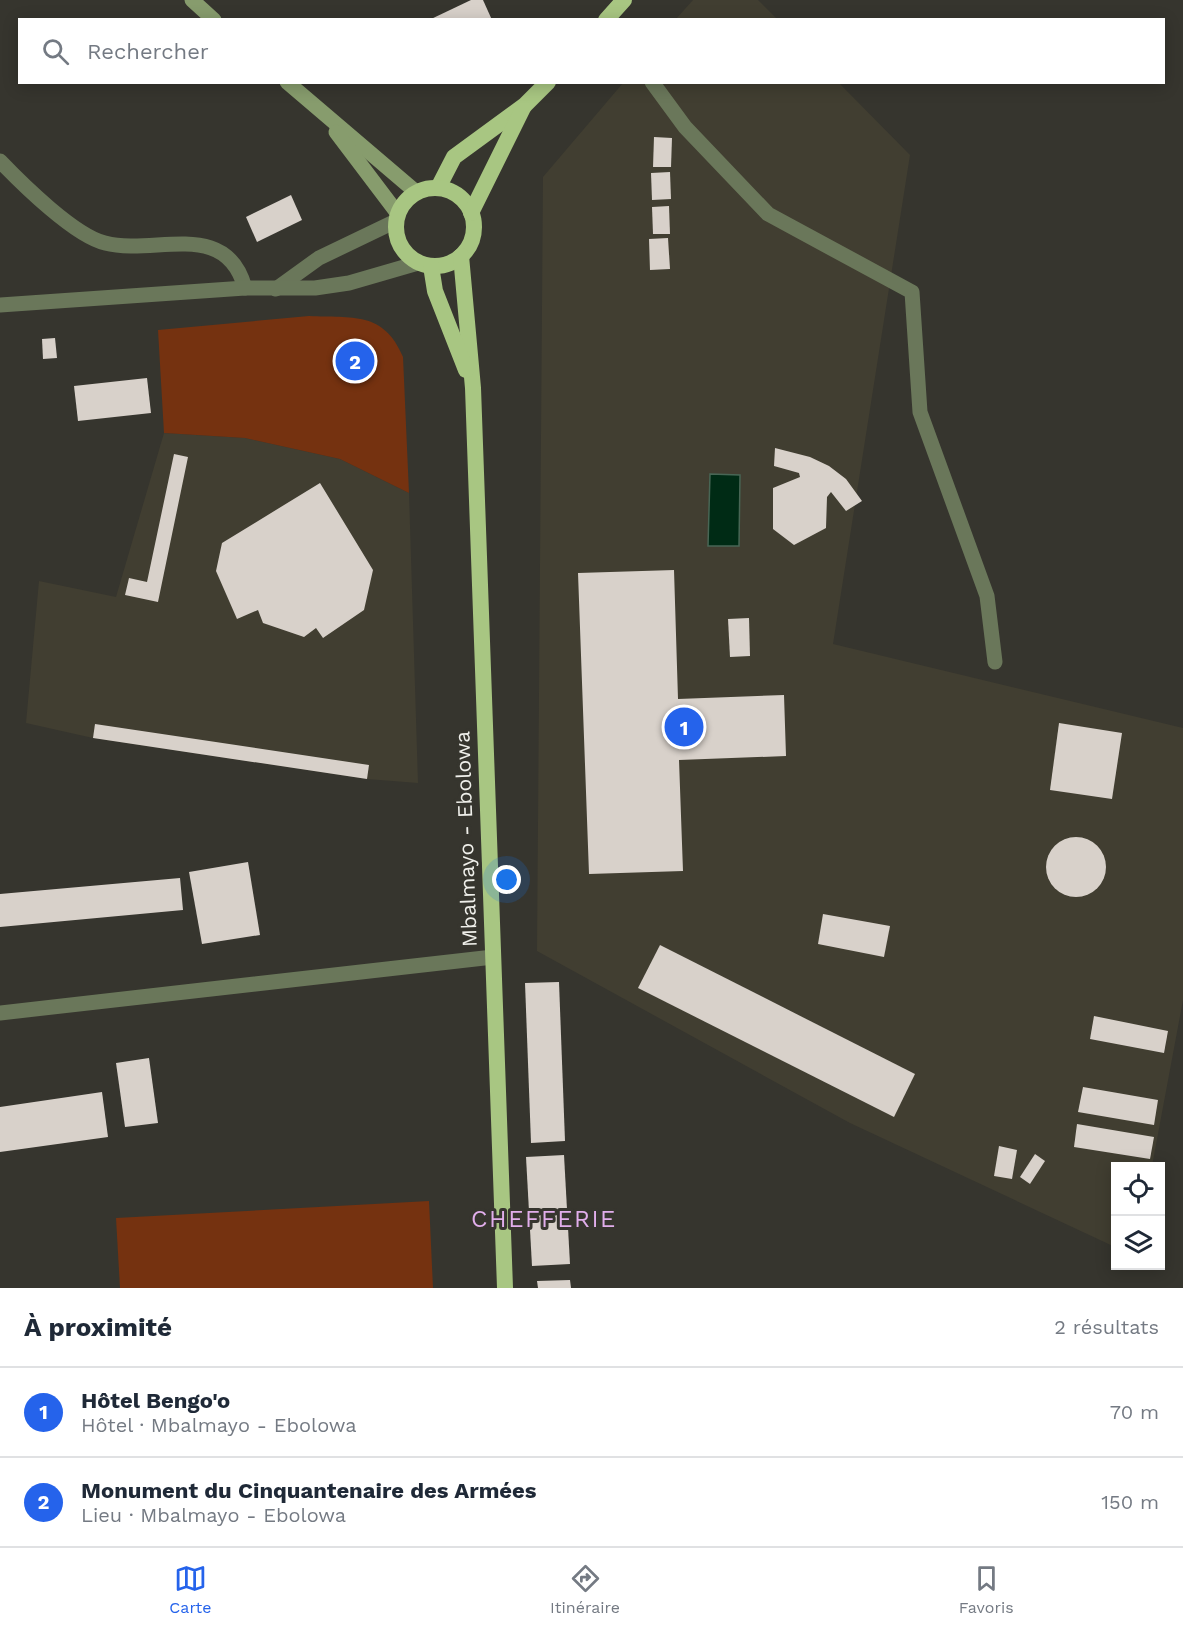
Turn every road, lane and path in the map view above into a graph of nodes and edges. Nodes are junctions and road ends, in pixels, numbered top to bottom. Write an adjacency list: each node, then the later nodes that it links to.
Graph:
1 (192, 0): 3 (main road)
2 (624, 0): 4 (highway)
3 (212, 18)
4 (608, 18)
5 (289, 84): 9 (main road)
6 (546, 84): 8 (highway, Mbalmayo - Ebolowa)
7 (653, 84): 21 (street)
8 (525, 105): 11 (highway, Mbalmayo - Ebolowa); 13 (highway, Mbalmayo - Ebolowa)
9 (319, 111): 12 (main road); 14 (main road)
10 (0, 161): 17 (street)
11 (438, 188): 12 (highway); 13 (highway)
12 (416, 192): 14 (highway)
13 (471, 213): 15 (highway, Mbalmayo - Ebolowa)
14 (397, 218): 16 (highway, Mbalmayo - Ebolowa); 18 (street)
15 (461, 256): 16 (highway); 20 (highway, Mbalmayo - Ebolowa)
16 (425, 264): 18 (street); 20 (highway, Mbalmayo - Ebolowa)
17 (245, 288): 18 (street); 19 (street)
18 (276, 288)
19 (0, 305)
20 (473, 388): 22 (highway, Mbalmayo - Ebolowa)
21 (995, 662)
22 (493, 957): 23 (street); 24 (highway, Mbalmayo - Ebolowa)
23 (0, 1013)
24 (505, 1288)

